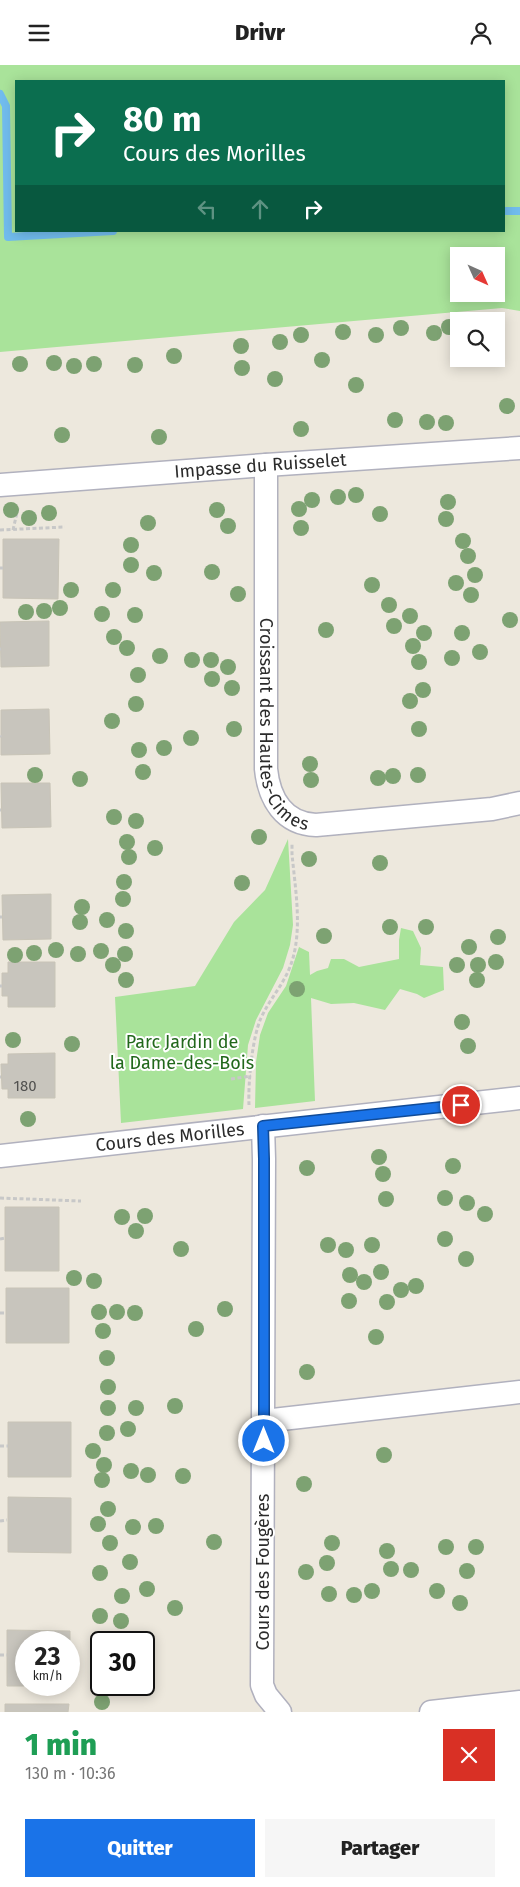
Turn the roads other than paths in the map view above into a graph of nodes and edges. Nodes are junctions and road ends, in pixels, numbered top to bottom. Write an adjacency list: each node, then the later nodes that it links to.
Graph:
1 (520, 448): 2 (street, Impasse du Ruisselet)
2 (266, 465): 3 (street, Impasse du Ruisselet); 4 (street, Croissant des Hautes-Cimes)
3 (0, 485)
4 (520, 803)
5 (520, 1098): 6 (street, Cours des Morilles)
6 (256, 1117): 7 (street, Cours des Morilles); 9 (street, Cours des Fougères)
7 (0, 1156)
8 (520, 1392): 9 (street)
9 (264, 1421): 11 (street, Cours des Fougères)
10 (520, 1702): 12 (street)
11 (280, 1712)
12 (430, 1712)

